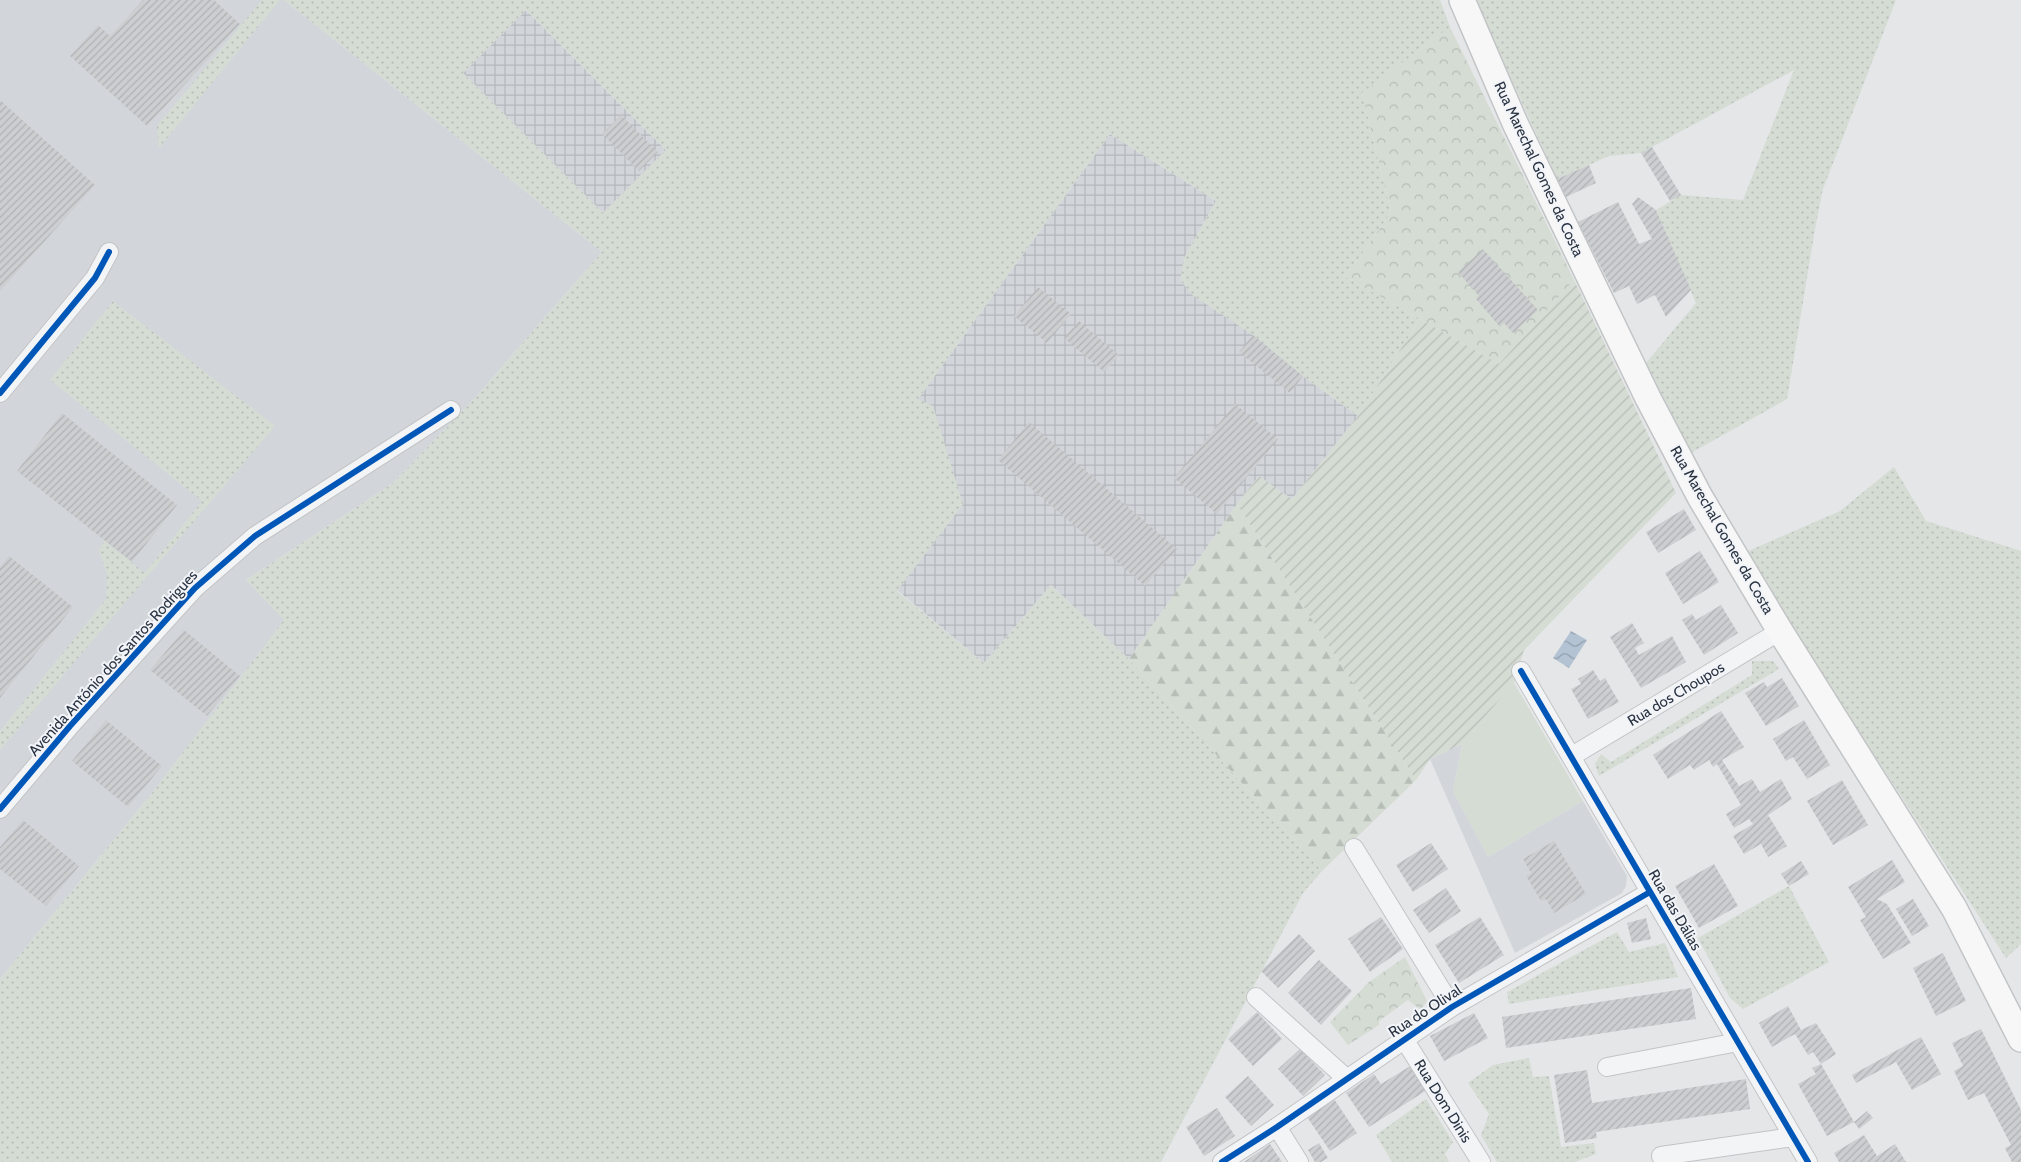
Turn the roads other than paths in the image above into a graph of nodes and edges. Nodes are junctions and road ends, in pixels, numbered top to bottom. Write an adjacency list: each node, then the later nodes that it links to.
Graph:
1 (1462, 0): 5 (main road, Rua Marechal Gomes da Costa)
2 (109, 252): 3 (street)
3 (0, 393)
4 (452, 410): 8 (street, Avenida António dos Santos Rodrigues)
5 (1780, 631): 7 (street, Rua dos Choupos); 14 (main road, Rua Marechal Gomes da Costa)
6 (1521, 670): 7 (street, Rua das Dálias)
7 (1572, 756): 10 (street, Rua das Dálias)
8 (0, 808)
9 (1354, 848): 12 (street)
10 (1650, 892): 12 (street, Rua do Olival); 15 (street, Rua das Dálias)
11 (1256, 997): 17 (street)
12 (1452, 1007): 13 (street, Rua do Olival)
13 (1404, 1039): 17 (street, Rua do Olival); 23 (street, Rua Dom Dinis)
14 (2021, 1039)
15 (1738, 1042): 16 (street); 19 (street, Rua das Dálias)
16 (1607, 1067)
17 (1347, 1079): 18 (street, Rua do Olival)
18 (1277, 1127): 21 (street, Rua do Olival); 22 (street)
19 (1793, 1137): 20 (street); 24 (street, Rua das Dálias)
20 (1661, 1156)
21 (1222, 1162)
22 (1299, 1162)
23 (1481, 1162)
24 (1808, 1162)

